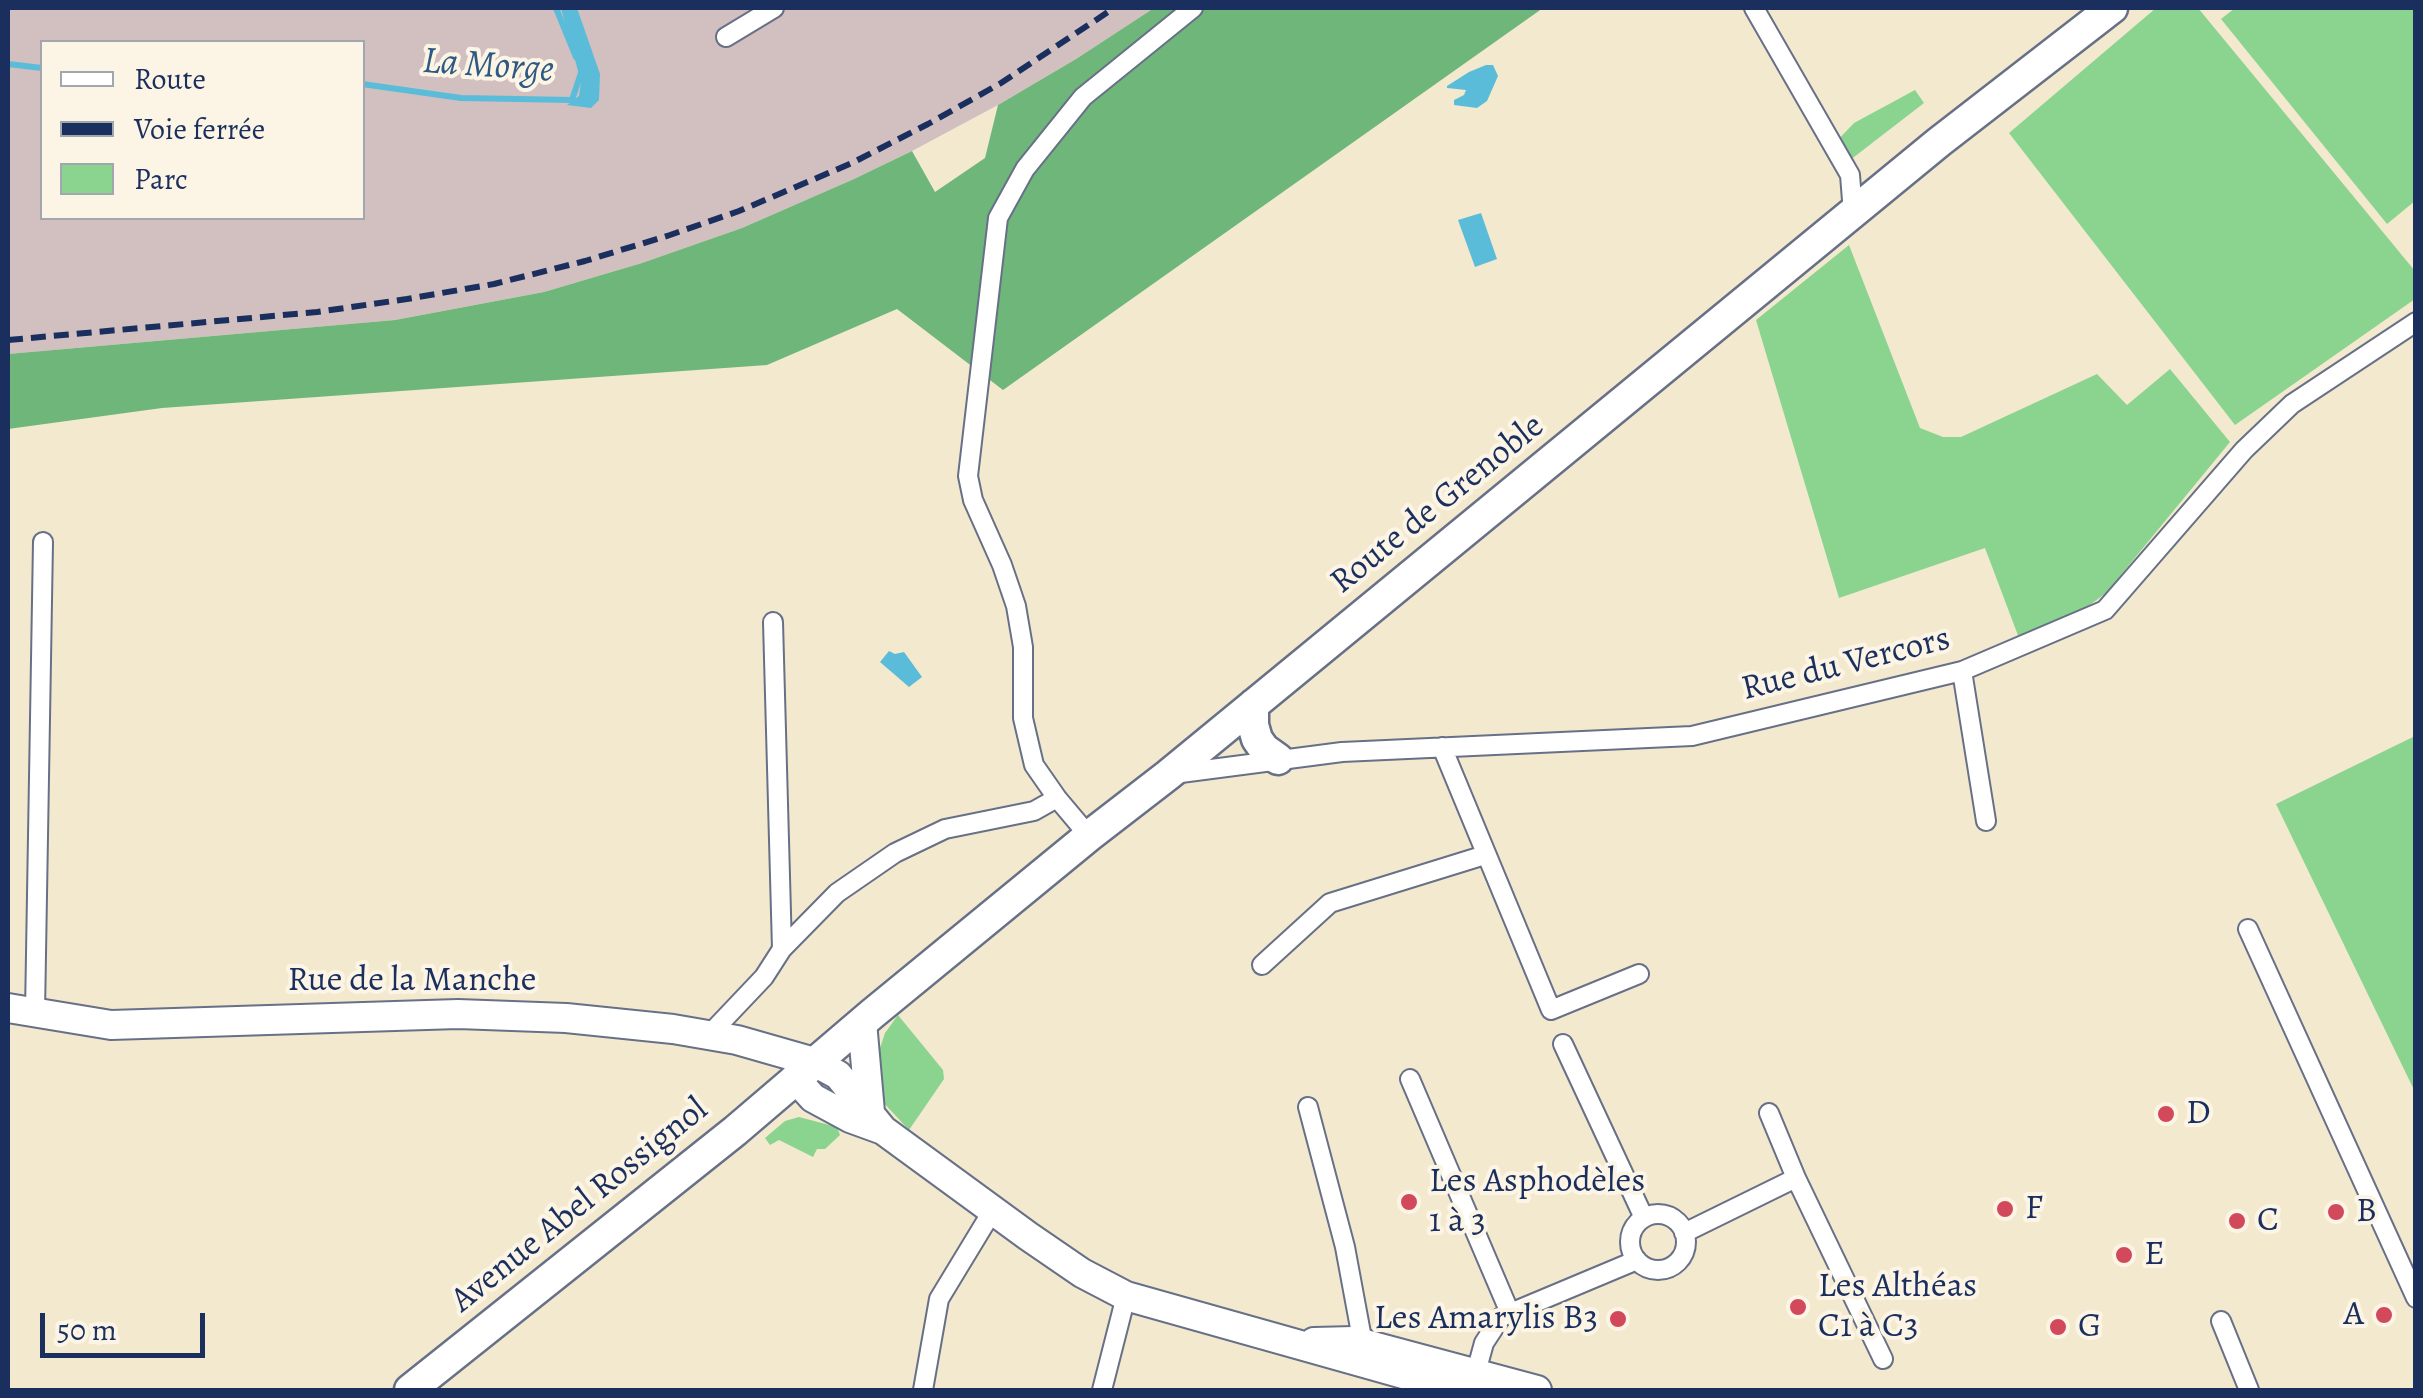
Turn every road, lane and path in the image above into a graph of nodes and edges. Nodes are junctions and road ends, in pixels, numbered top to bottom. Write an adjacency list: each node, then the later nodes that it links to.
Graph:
1 (774, 8): 5 (street)
2 (1193, 8): 16 (street)
3 (1754, 8): 6 (street)
4 (2112, 8): 6 (main road, Route de Grenoble)
5 (726, 37)
6 (1852, 212): 11 (main road, Route de Grenoble)
7 (2416, 322): 10 (street, Rue du Vercors)
8 (43, 542): 24 (street)
9 (773, 622): 21 (street)
10 (1962, 671): 13 (street, Rue du Vercors); 17 (street)
11 (1254, 705): 12 (main road, Route de Grenoble); 14 (main road)
12 (1220, 733): 14 (main road); 15 (main road, Route de Grenoble)
13 (1442, 748): 14 (street, Rue du Vercors); 19 (street)
14 (1272, 760): 15 (street, Rue du Vercors)
15 (1168, 775): 18 (main road, Route de Grenoble)
16 (1057, 798): 18 (street); 21 (street)
17 (1986, 821)
18 (1089, 836): 25 (main road, Route de Grenoble)
19 (1486, 855): 22 (street); 23 (street)
20 (2248, 929): 39 (street)
21 (782, 949): 26 (street)
22 (1262, 965)
23 (1639, 974)
24 (22, 1011): 26 (main road, Rue de la Manche)
25 (862, 1022): 28 (main road, Route de Grenoble); 32 (main road)
26 (708, 1036): 28 (main road, Rue de la Manche)
27 (1563, 1044): 35 (street)
28 (804, 1070): 32 (main road); 45 (main road, Avenue Abel Rossignol)
29 (1410, 1079): 40 (street)
30 (1308, 1107): 42 (street)
31 (1769, 1114): 33 (street)
32 (877, 1121): 34 (main road)
33 (1796, 1178): 36 (street); 43 (street)
34 (993, 1210): 38 (main road); 46 (street)
35 (1644, 1218): 36 (street); 37 (street)
36 (1684, 1233): 37 (street)
37 (1636, 1260): 40 (street)
38 (1126, 1296): 42 (main road); 47 (street)
39 (2416, 1298)
40 (1510, 1313): 44 (street)
41 (2221, 1321): 49 (street)
42 (1356, 1352): 44 (main road)
43 (1883, 1360)
44 (1469, 1385): 48 (main road)
45 (410, 1390)
46 (923, 1390)
47 (1102, 1390)
48 (1537, 1390)
49 (2249, 1390)

